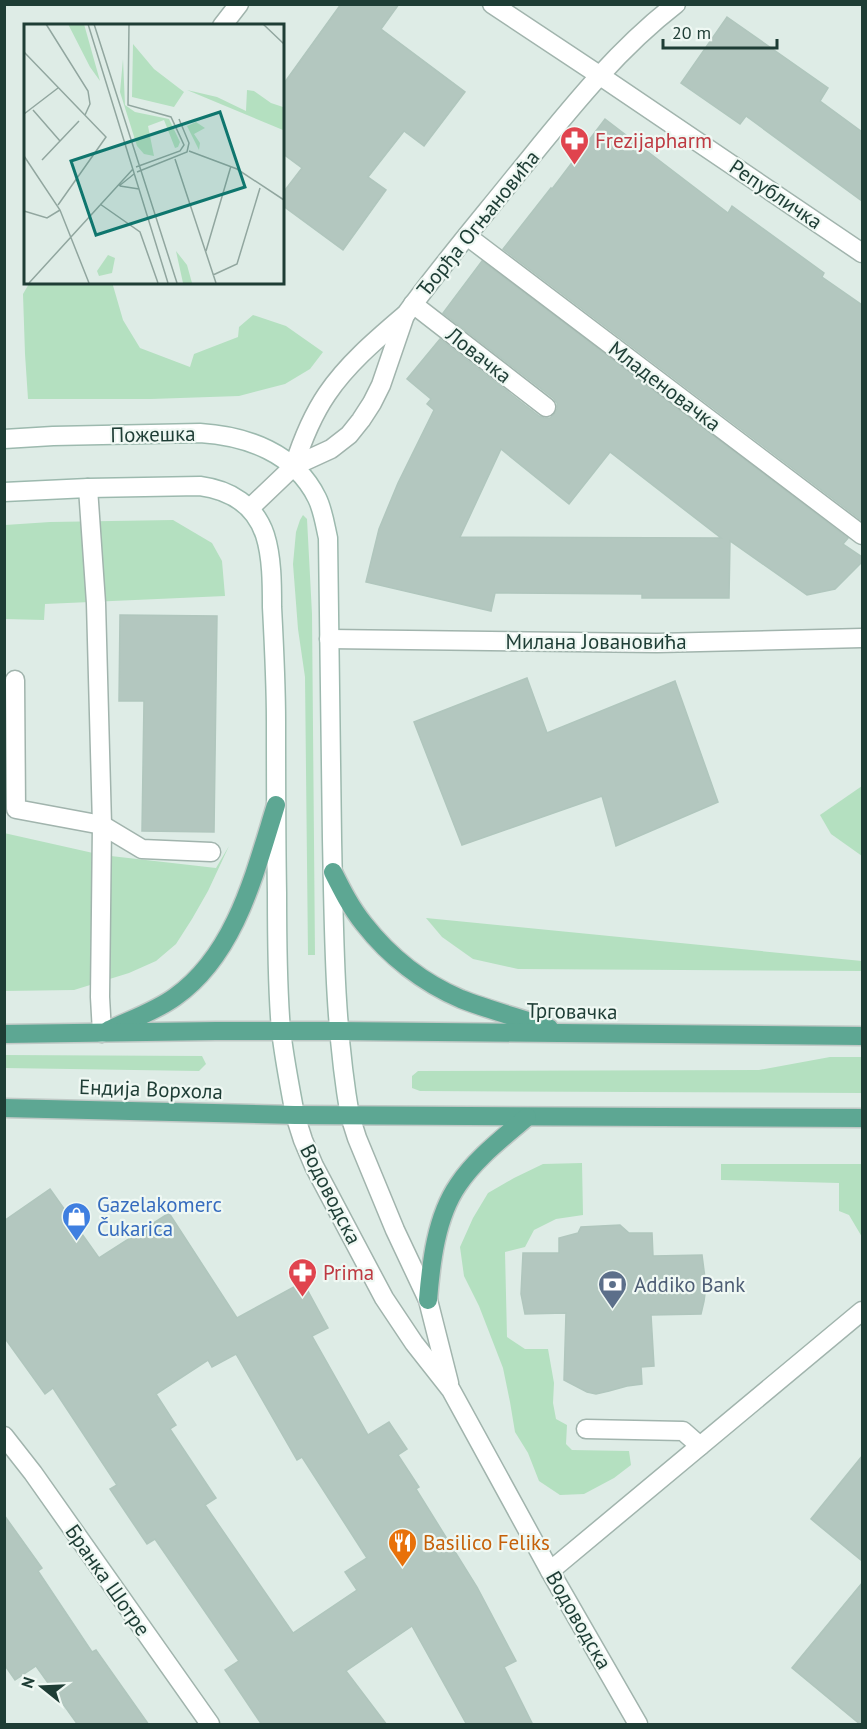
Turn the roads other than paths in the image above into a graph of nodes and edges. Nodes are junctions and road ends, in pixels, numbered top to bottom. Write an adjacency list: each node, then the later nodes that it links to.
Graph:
1 (239, 4): 4 (street)
2 (492, 4): 5 (street, Републичка)
3 (676, 4): 5 (street, Ђорђа Огњановића)
4 (224, 24)
5 (599, 75): 6 (street, Ђорђа Огњановића); 7 (street, Републичка)
6 (467, 236): 8 (street, Ђорђа Огњановића); 15 (street, Младеновачка)
7 (862, 253)
8 (410, 309): 9 (street, Ловачка); 11 (street, Ђорђа Огњановића); 11 (street, Ђорђа Огњановића)
9 (546, 407)
10 (4, 440): 11 (street, Пожешка)
11 (294, 466): 14 (street); 17 (street, Водоводска)
12 (88, 488): 13 (street); 14 (street); 20 (street)
13 (4, 492)
14 (250, 508): 19 (street, Водоводска)
15 (862, 536)
16 (862, 638): 17 (street, Милана Јовановића)
17 (329, 639): 22 (street, Водоводска)
18 (15, 680): 20 (street)
19 (276, 805): 23 (street, Водоводска); 25 (main road)
20 (102, 825): 21 (street); 25 (street)
21 (211, 852)
22 (333, 872): 24 (street, Водоводска); 26 (main road)
23 (281, 1031): 24 (main road, Трговачка); 25 (main road); 30 (street, Водоводска)
24 (339, 1031): 26 (main road, Трговачка); 31 (street, Водоводска)
25 (102, 1033): 27 (main road)
26 (565, 1033): 28 (main road, Трговачка)
27 (4, 1034)
28 (862, 1036)
29 (4, 1108): 30 (main road, Ендија Ворхола)
30 (295, 1115): 31 (main road); 36 (street, Водоводска)
31 (350, 1116): 32 (main road); 34 (street, Водоводска)
32 (527, 1118): 33 (main road); 34 (main road)
33 (862, 1118)
34 (428, 1300): 36 (street, Водоводска)
35 (862, 1311): 39 (street)
36 (451, 1390): 40 (street, Водоводска)
37 (586, 1429): 39 (street)
38 (4, 1436): 41 (street, Бранка Шотре)
39 (700, 1446): 40 (street)
40 (550, 1571): 42 (street, Водоводска)
41 (210, 1725)
42 (638, 1725)

